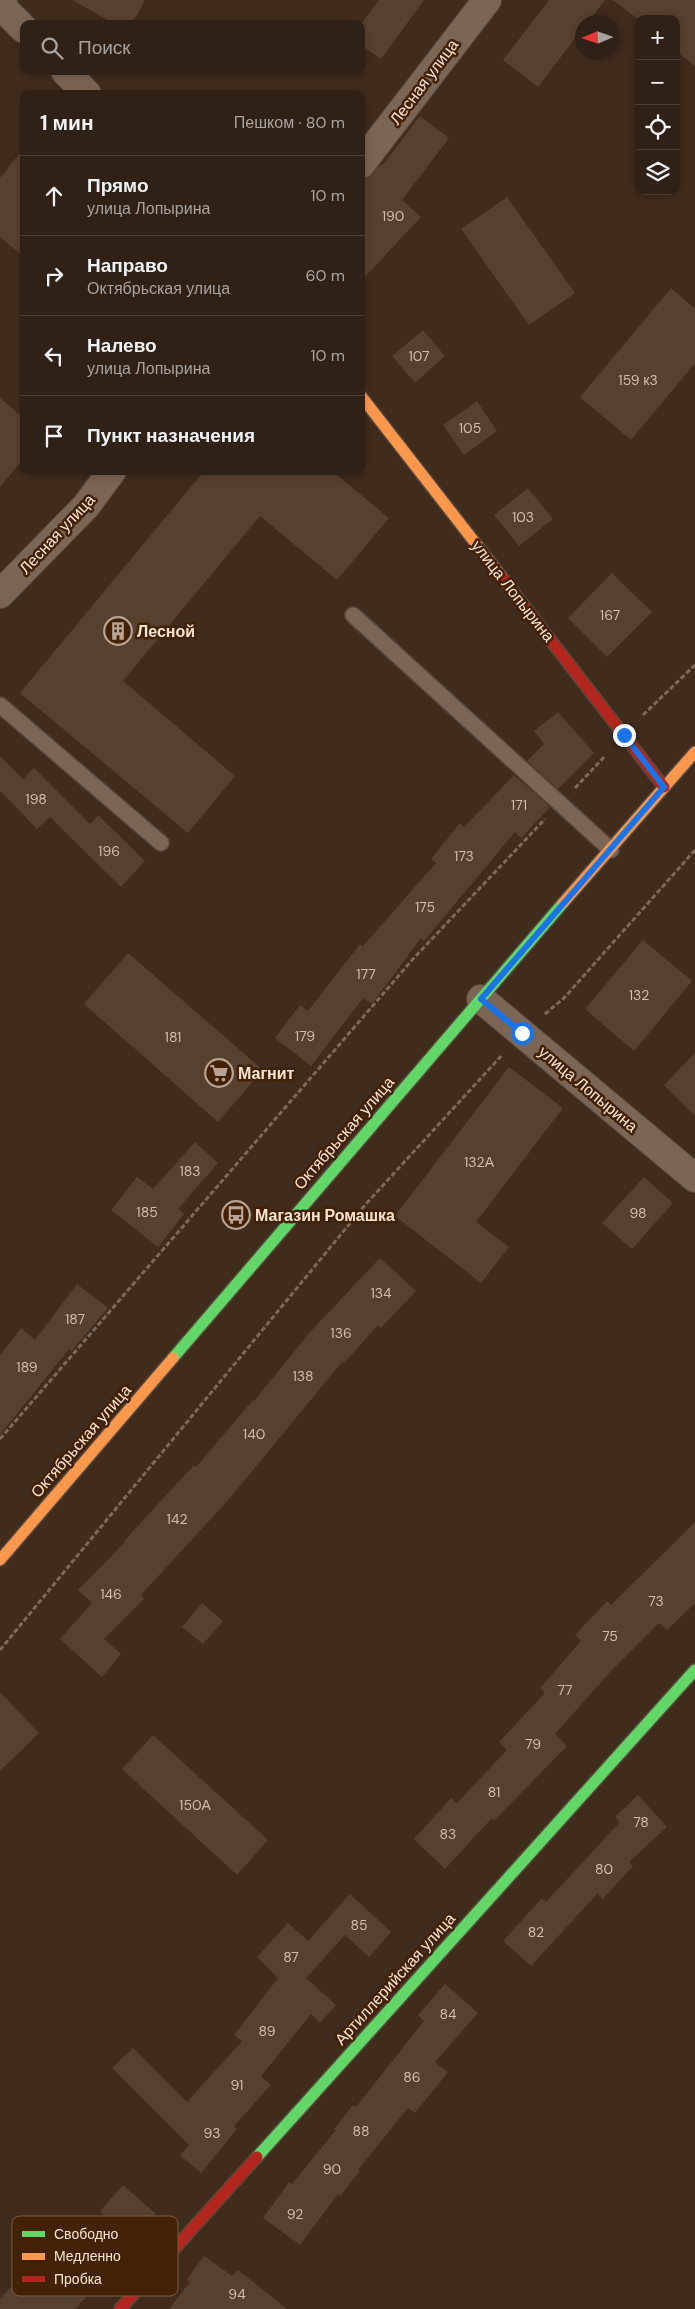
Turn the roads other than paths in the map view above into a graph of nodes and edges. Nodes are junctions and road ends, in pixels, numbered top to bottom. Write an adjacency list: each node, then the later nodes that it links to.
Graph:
1 (487, 0): 6 (street, Лесная улица)
2 (2, 4): 3 (street)
3 (20, 24)
4 (69, 75): 5 (street)
5 (83, 90)
6 (365, 159)
7 (365, 401): 13 (street, улица Лопырина)
8 (109, 475): 9 (street, Лесная улица)
9 (0, 594)
10 (353, 615): 15 (lane)
11 (0, 706): 14 (lane)
12 (695, 752): 13 (street, Октябрьская улица)
13 (664, 787): 15 (street, Октябрьская улица)
14 (161, 843)
15 (610, 850): 16 (street, Октябрьская улица)
16 (481, 999): 17 (street, улица Лопырина); 18 (street, Октябрьская улица)
17 (695, 1178)
18 (0, 1560)
19 (695, 1670): 20 (street, Артиллерийская улица)
20 (178, 2245)
21 (132, 2296): 22 (street, Артиллерийская улица)
22 (120, 2309)

